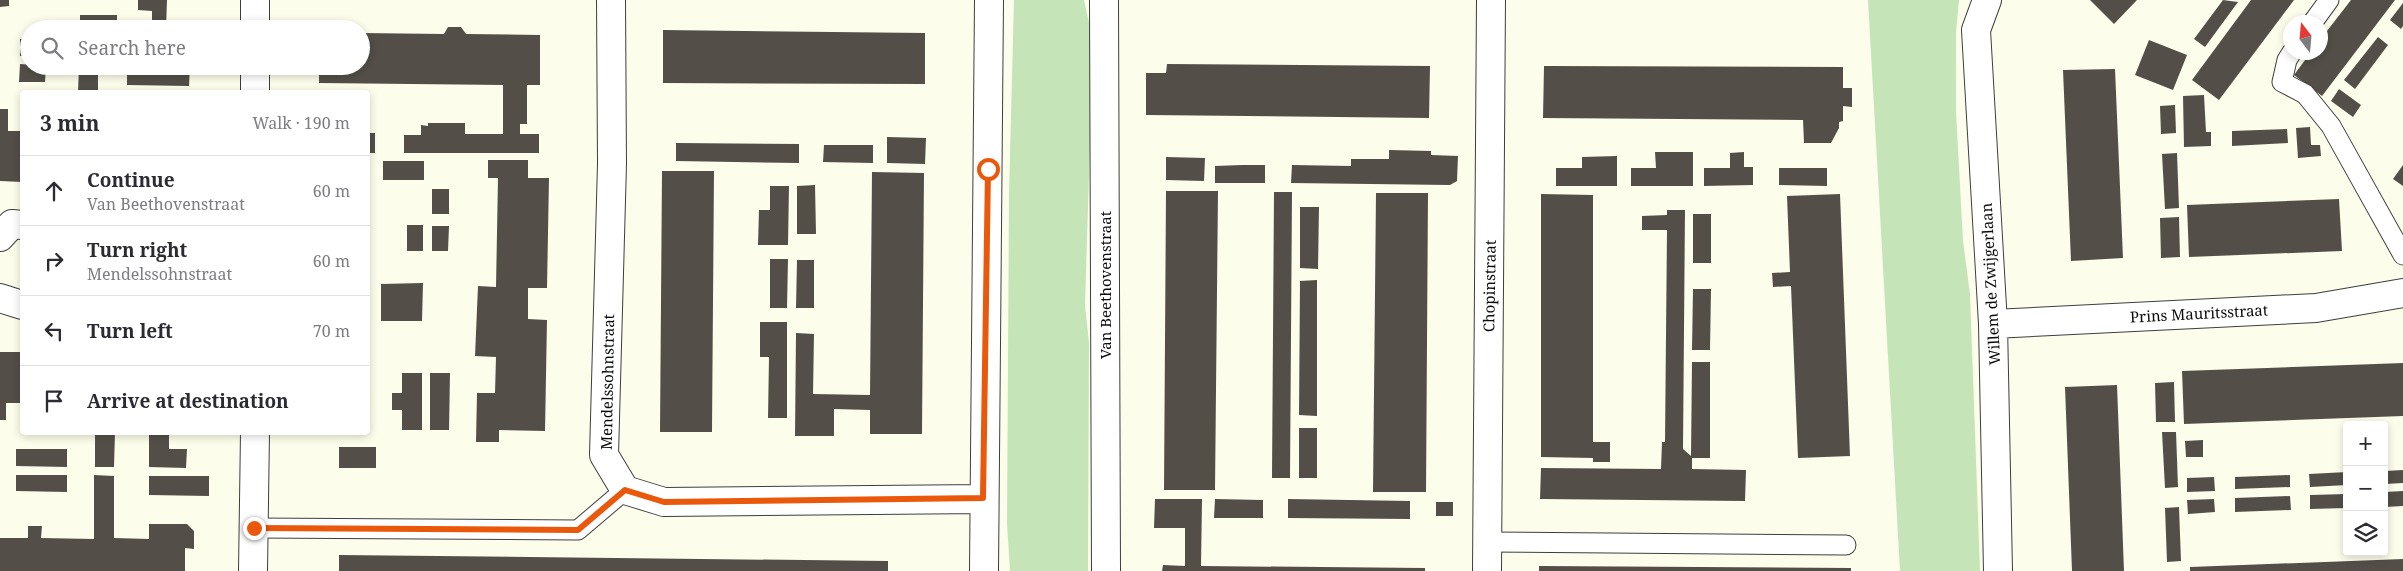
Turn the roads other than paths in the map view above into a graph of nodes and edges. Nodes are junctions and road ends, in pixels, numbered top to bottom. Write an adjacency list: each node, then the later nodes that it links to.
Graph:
1 (255, 0): 9 (street)
2 (612, 0): 21 (street, Mendelssohnstraat)
3 (989, 0): 22 (street)
4 (1104, 0): 28 (street, Van Beethovenstraat)
5 (1491, 0): 24 (street, Chopinstraat)
6 (1987, 0): 19 (street, Willem de Zwijgerlaan)
7 (2329, 0): 8 (lane)
8 (2318, 15)
9 (255, 20)
10 (2287, 60): 15 (lane)
11 (255, 75): 12 (street)
12 (255, 90)
13 (20, 224): 14 (street)
14 (0, 237)
15 (2403, 255)
16 (2403, 294): 19 (street, Prins Mauritsstraat)
17 (0, 298): 18 (street)
18 (20, 304)
19 (1993, 324): 30 (street, Willem de Zwijgerlaan)
20 (255, 435): 23 (street)
21 (625, 490): 22 (street); 23 (lane)
22 (983, 498): 27 (street)
23 (254, 528): 26 (street)
24 (1487, 542): 25 (lane); 29 (street, Chopinstraat)
25 (1846, 545)
26 (253, 571)
27 (984, 571)
28 (1106, 571)
29 (1487, 571)
30 (1998, 571)

